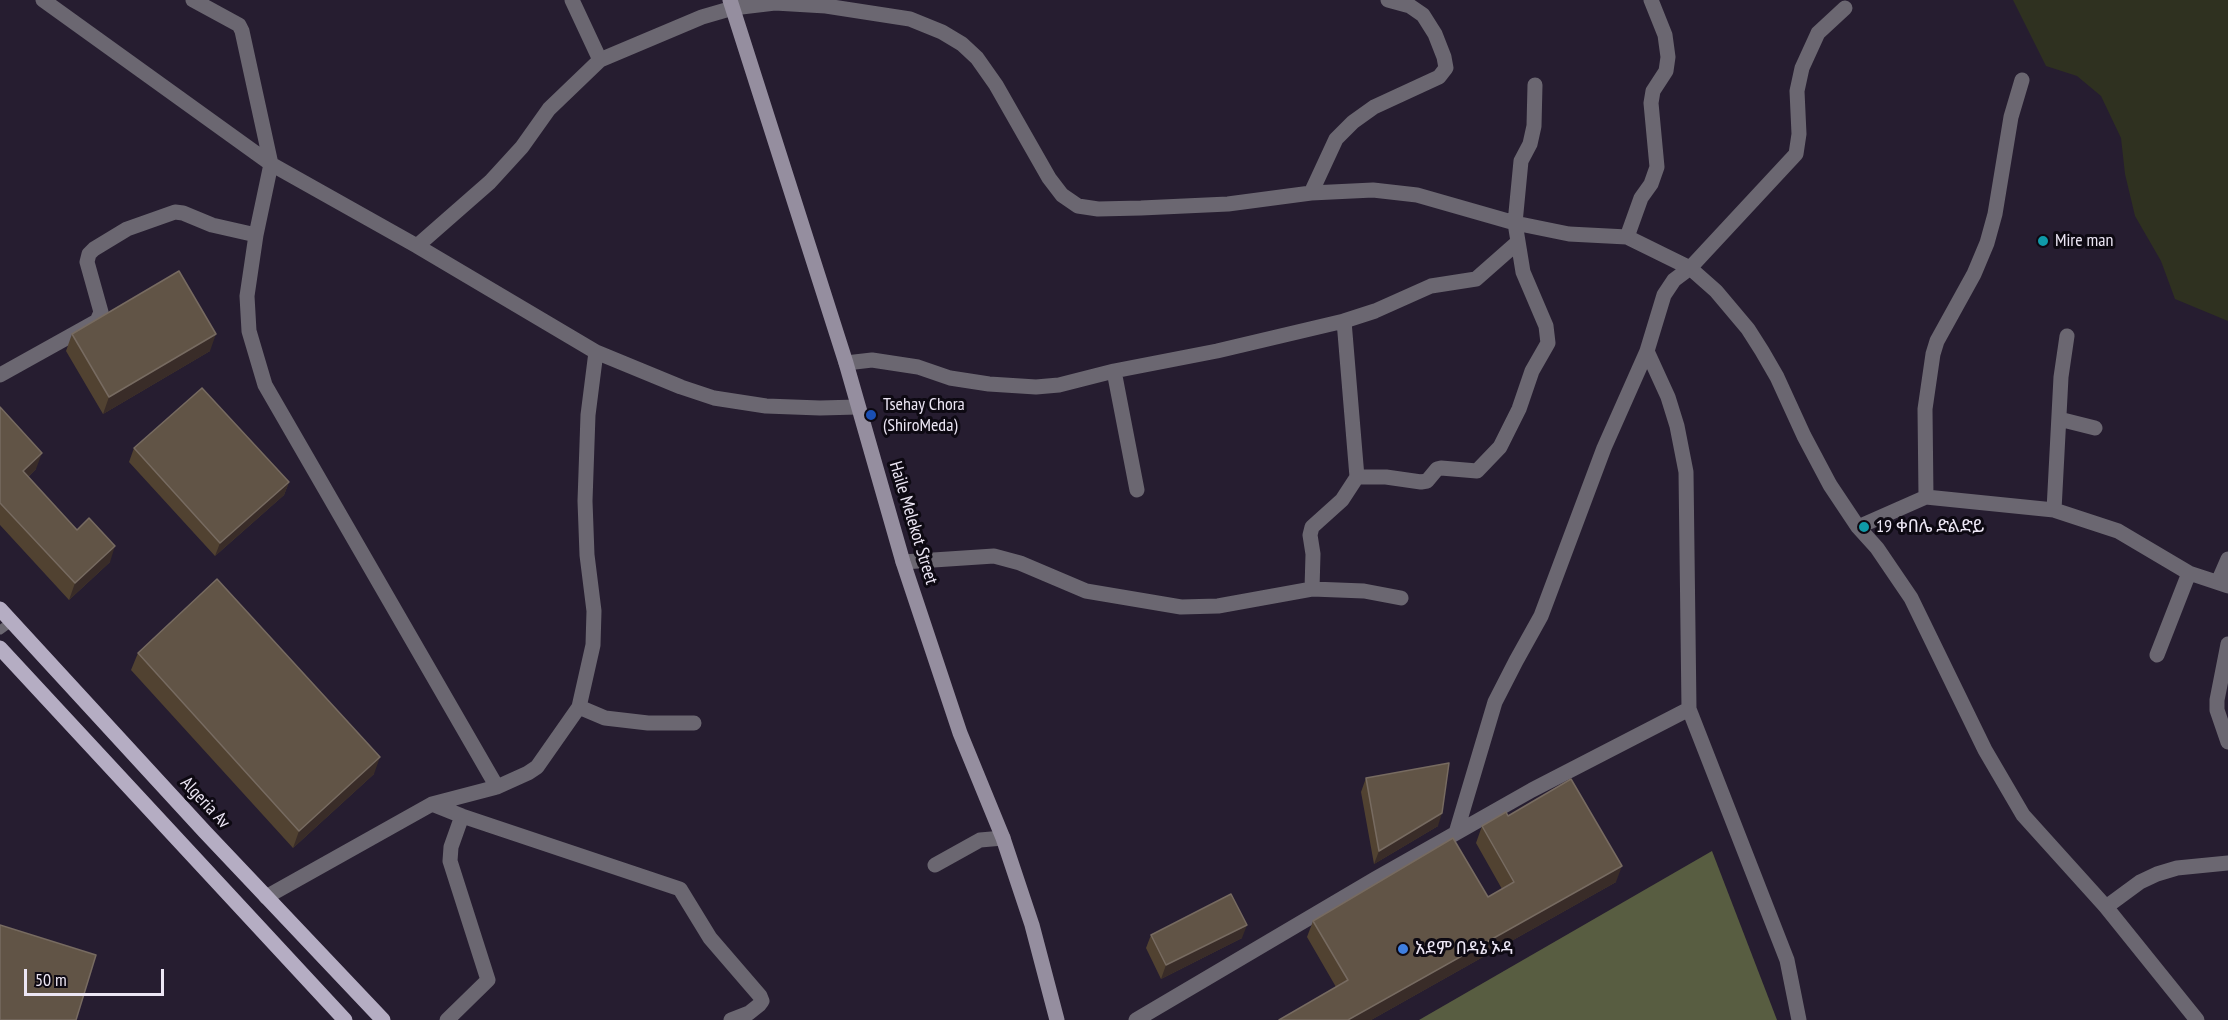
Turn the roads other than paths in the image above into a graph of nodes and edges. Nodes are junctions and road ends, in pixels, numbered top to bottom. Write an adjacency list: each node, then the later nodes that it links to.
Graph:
1 (43, 0): 12 (street)
2 (193, 0): 12 (street)
3 (572, 0): 9 (street)
4 (1388, 0): 13 (street)
5 (1651, 0): 16 (street)
6 (828, 3): 7 (street); 13 (street)
7 (731, 4): 9 (street); 24 (main road, Haile Melekot Street)
8 (1845, 8): 19 (street)
9 (600, 60): 18 (street)
10 (2022, 80): 32 (street)
11 (1535, 85): 14 (street)
12 (271, 165): 15 (street); 18 (street)
13 (1311, 193): 14 (street)
14 (1515, 223): 16 (street); 17 (street)
15 (256, 235): 26 (street); 50 (street)
16 (1628, 237): 19 (street)
17 (1518, 242): 20 (street); 30 (street)
18 (417, 246): 23 (street)
19 (1690, 268): 22 (street); 34 (street)
20 (1344, 321): 25 (street); 30 (street)
21 (2067, 336): 28 (street)
22 (1647, 351): 47 (street); 53 (street)
23 (596, 352): 27 (street); 46 (street)
24 (846, 363): 25 (street); 27 (main road, Haile Melekot Street)
25 (1114, 371): 31 (street)
26 (0, 375)
27 (858, 407): 36 (main road, Haile Melekot Street)
28 (2059, 419): 29 (street); 33 (street)
29 (2096, 428)
30 (1358, 477): 39 (street)
31 (1137, 490)
32 (1926, 497): 33 (street); 34 (street)
33 (2054, 510): 37 (street)
34 (1858, 527): 58 (street)
35 (2228, 559): 38 (street)
36 (903, 562): 39 (street); 54 (main road, Haile Melekot Street)
37 (2189, 573): 38 (street); 45 (street)
38 (2223, 584)
39 (1312, 589): 40 (street)
40 (1401, 598)
41 (0, 609): 42 (main road, Algeria Av)
42 (6, 626): 57 (main road, Algeria Av)
43 (2228, 644): 49 (street)
44 (0, 648): 59 (main road)
45 (2157, 654)
46 (579, 707): 48 (street); 50 (street)
47 (1689, 709): 53 (street); 65 (street)
48 (694, 723)
49 (2228, 742)
50 (497, 787): 51 (street)
51 (432, 804): 52 (street); 57 (street)
52 (462, 816): 61 (street); 62 (street)
53 (1456, 833): 64 (street)
54 (1002, 838): 56 (street); 63 (main road, Haile Melekot Street)
55 (2228, 863): 58 (street)
56 (935, 865)
57 (266, 897): 60 (main road, Algeria Av)
58 (2106, 907): 66 (street)
59 (345, 1020)
60 (383, 1020)
61 (447, 1020)
62 (730, 1020)
63 (1057, 1020)
64 (1136, 1020)
65 (1799, 1020)
66 (2197, 1020)

